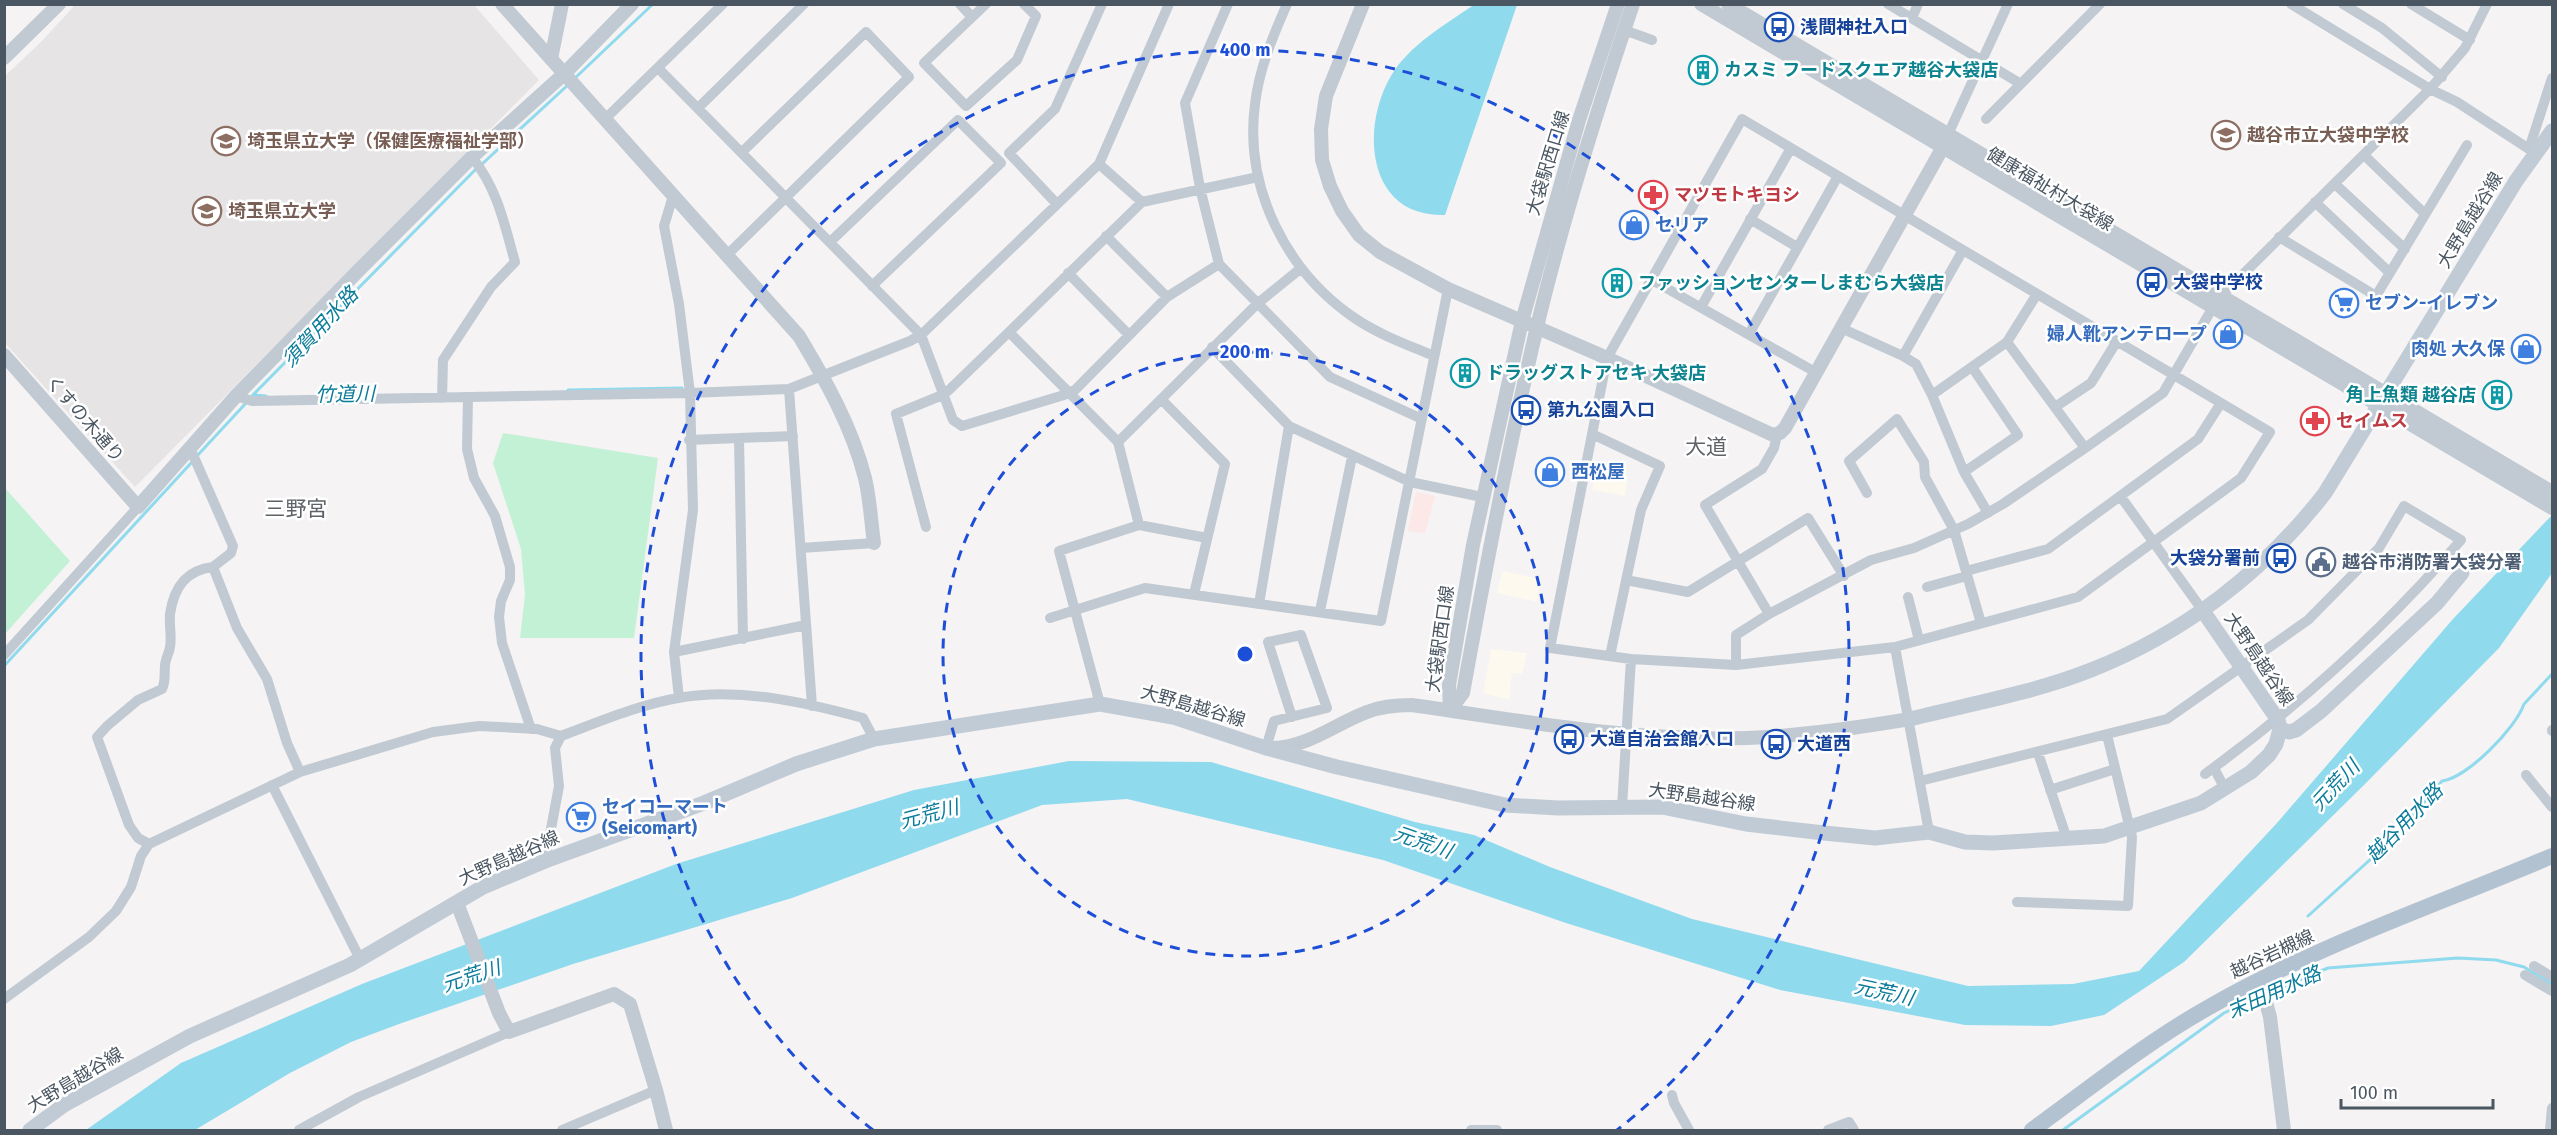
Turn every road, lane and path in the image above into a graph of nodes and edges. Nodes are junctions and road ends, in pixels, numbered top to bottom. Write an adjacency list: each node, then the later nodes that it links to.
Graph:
1 (502, 4): 33 (street)
2 (562, 4): 33 (street)
3 (632, 4): 36 (street)
4 (723, 4): 35 (street)
5 (804, 4): 41 (street)
6 (960, 4): 27 (street)
7 (986, 4): 27 (street)
8 (1024, 4): 27 (street)
9 (1102, 4): 61 (street)
10 (1168, 4): 52 (street)
11 (1228, 4): 56 (street)
12 (1287, 4): 54 (street)
13 (1363, 4): 78 (street)
14 (1618, 4): 84 (street, 大袋駅西口線)
15 (1633, 4): 29 (street, 大袋駅西口線)
16 (1701, 4): 45 (street, 健康福祉村大袋線)
17 (1728, 4): 45 (street, 健康福祉村大袋線)
18 (1888, 4): 28 (street)
19 (1918, 4): 28 (street)
20 (2008, 4): 34 (street)
21 (2100, 4): 39 (street)
22 (2343, 4): 37 (street)
23 (2411, 4): 31 (street)
24 (2487, 4): 31 (street)
25 (2299, 6): 40 (street)
26 (51, 7): 32 (street)
27 (972, 17)
28 (1912, 18): 34 (street)
29 (1624, 30): 30 (street); 85 (street, 大袋駅西口線)
30 (1652, 40)
31 (2470, 40): 37 (street)
32 (4, 58)
33 (551, 59): 36 (street)
34 (1983, 61): 39 (street); 45 (street)
35 (658, 68): 41 (street); 42 (street)
36 (564, 74): 42 (street); 51 (street)
37 (2442, 77): 40 (street)
38 (2553, 78): 48 (street)
39 (2021, 84): 43 (street)
40 (2430, 89): 48 (street); 50 (street)
41 (698, 108): 49 (street)
42 (604, 119): 57 (street)
43 (1986, 119)
44 (2553, 131): 48 (main road, 大野島越谷線)
45 (1945, 141): 63 (street); 81 (street, 健康福祉村大袋線)
46 (2467, 145): 62 (street)
47 (1791, 148): 53 (street); 64 (street); 76 (street)
48 (2533, 151): 111 (main road, 大野島越谷線)
49 (742, 152): 58 (street); 58 (street)
50 (2364, 155): 55 (street); 62 (street)
51 (472, 157): 107 (street); 109 (street)
52 (1099, 164): 59 (street); 61 (street)
53 (1838, 176): 63 (street); 68 (street)
54 (1258, 177): 56 (street); 73 (street)
55 (2334, 184): 60 (street); 69 (street)
56 (1200, 188): 59 (street); 72 (street)
57 (673, 196): 71 (street); 103 (street)
58 (786, 198): 67 (street); 71 (street)
59 (1142, 202): 65 (street)
60 (2315, 202): 66 (street); 75 (street)
61 (1056, 203): 89 (street)
62 (2425, 214): 69 (street)
63 (1905, 215): 70 (street); 86 (street)
64 (1750, 219): 68 (street); 83 (street)
65 (1106, 236): 74 (street); 80 (street)
66 (2279, 237): 75 (street); 81 (street)
67 (830, 242): 77 (street); 77 (street)
68 (1797, 247): 88 (street)
69 (2405, 249): 75 (street)
70 (1963, 250): 79 (street); 96 (street)
71 (727, 255): 101 (street)
72 (1219, 264): 80 (street); 82 (street)
73 (1300, 269): 82 (street); 95 (street)
74 (1068, 273): 87 (street); 90 (street)
75 (2390, 273)
76 (1652, 280): 83 (street); 97 (street)
77 (872, 286): 89 (street)
78 (1448, 289): 84 (street); 95 (street)
79 (2037, 294): 91 (street); 92 (street)
80 (1167, 297): 90 (street)
81 (2217, 302): 100 (street); 111 (street, 健康福祉村大袋線)
82 (1257, 304): 93 (street); 114 (street)
83 (1701, 307): 88 (street)
84 (1521, 321): 85 (street); 130 (street, 大袋駅西口線)
85 (1537, 328): 97 (street); 171 (street, 大袋駅西口線)
86 (1841, 328): 96 (street); 99 (street)
87 (1009, 332): 104 (street); 105 (street)
88 (1749, 334): 99 (street)
89 (921, 335): 101 (street); 104 (street)
90 (1129, 335): 105 (street)
91 (2117, 341): 100 (street); 113 (street)
92 (2007, 342): 98 (street); 113 (street)
93 (1212, 347): 110 (street); 115 (street)
94 (4, 355): 132 (street, くすの木通り)
95 (1434, 356): 114 (street)
96 (1903, 356): 106 (street)
97 (1607, 358): 116 (street); 117 (street)
98 (1972, 368): 106 (street); 125 (street)
99 (1816, 373): 117 (street)
100 (2173, 374): 112 (street); 123 (street)
101 (823, 376): 102 (street); 139 (street)
102 (789, 389): 103 (street); 118 (street)
103 (690, 393): 108 (street); 120 (street)
104 (944, 393): 105 (street); 136 (street)
105 (1070, 393): 121 (street)
106 (1932, 395): 125 (street)
107 (236, 396): 109 (street); 122 (street)
108 (468, 397): 109 (street); 175 (street)
109 (442, 398)
110 (1162, 400): 121 (street); 138 (street)
111 (2383, 400): 126 (street, 健康福祉村大袋線); 154 (main road, 大野島越谷線)
112 (2221, 403): 131 (street); 140 (street)
113 (2055, 407): 123 (street)
114 (1422, 419): 127 (street)
115 (1289, 426): 124 (street); 151 (street)
116 (1592, 434): 147 (street); 164 (street)
117 (1777, 435): 142 (street)
118 (793, 436): 119 (street); 141 (street)
119 (739, 438): 120 (street); 159 (street)
120 (689, 440): 162 (street)
121 (1118, 442): 135 (street)
122 (190, 448): 132 (street); 143 (street)
123 (2085, 448): 134 (street)
124 (1352, 457): 127 (street); 153 (street)
125 (1964, 472): 134 (street)
126 (2510, 475): 128 (street); 133 (street)
127 (1410, 482): 130 (street); 153 (street)
128 (2553, 492)
129 (1867, 493): 137 (street)
130 (1482, 497): 171 (street, 大袋駅西口線)
131 (2121, 497): 140 (street); 145 (street)
132 (138, 507): 163 (street)
133 (2553, 508)
134 (1988, 513): 137 (street)
135 (1139, 525): 138 (street); 152 (street)
136 (926, 527)
137 (1954, 530): 145 (street); 146 (street)
138 (1207, 538): 149 (street)
139 (874, 543): 141 (street)
140 (2153, 543): 154 (street); 157 (street)
141 (801, 548): 158 (street)
142 (1737, 562): 146 (street); 147 (street); 155 (street)
143 (213, 567): 183 (street); 194 (street)
144 (2462, 573): 174 (main road, 大野島越谷線)
145 (1966, 574): 148 (street); 157 (street)
146 (1844, 576): 155 (street)
147 (1626, 580): 164 (street)
148 (1927, 587)
149 (1194, 594): 151 (street); 152 (street)
150 (1908, 597): 160 (street)
151 (1259, 604): 153 (street)
152 (1074, 610): 156 (street); 169 (street)
153 (1320, 611)
154 (2203, 611): 167 (main road, 大野島越谷線); 173 (main road, 大野島越谷線)
155 (1769, 614): 166 (street)
156 (1050, 618)
157 (1981, 623): 160 (street)
158 (806, 625): 159 (street); 170 (street)
159 (743, 639): 162 (street)
160 (1919, 640): 161 (street)
161 (1895, 647): 166 (street); 173 (street)
162 (674, 652): 168 (street)
163 (4, 655)
164 (1610, 656): 165 (street)
165 (1631, 659): 166 (street); 176 (street)
166 (1736, 665)
167 (2240, 666): 174 (main road, 大野島越谷線); 174 (street); 177 (street)
168 (679, 698): 170 (street); 178 (street)
169 (1100, 704): 179 (main road, 大野島越谷線); 180 (main road, 大野島越谷線)
170 (812, 706): 179 (street)
171 (1450, 710): 176 (street); 180 (street)
172 (1292, 717): 172 (street); 180 (street)
173 (1910, 720): 176 (street); 185 (street)
174 (2279, 725): 187 (main road, 大野島越谷線); 187 (street)
175 (531, 729): 178 (street); 183 (street)
176 (1627, 734): 189 (street)
177 (2107, 735): 181 (street); 182 (street)
178 (561, 736): 196 (street)
179 (874, 739): 196 (main road, 大野島越谷線)
180 (1266, 748): 189 (main road, 大野島越谷線)
181 (2038, 753): 185 (street); 188 (street)
182 (2115, 769): 188 (street); 191 (street)
183 (300, 772): 186 (street)
184 (2526, 775): 190 (street)
185 (1920, 781): 192 (street)
186 (272, 784): 194 (street); 199 (street)
187 (2225, 789): 191 (main road, 大野島越谷線)
188 (2050, 790): 193 (street)
189 (1622, 807): 192 (main road, 大野島越谷線)
190 (2553, 807)
191 (2130, 829): 193 (main road, 大野島越谷線); 197 (street)
192 (1929, 832): 193 (main road, 大野島越谷線)
193 (2067, 839)
194 (149, 844): 205 (street)
195 (2553, 856): 203 (main road, 越谷岩槻線)
196 (545, 861): 198 (main road, 大野島越谷線)
197 (2017, 902)
198 (457, 903): 199 (main road, 大野島越谷線); 206 (street)
199 (360, 959): 209 (main road, 大野島越谷線)
200 (2534, 966): 202 (street)
201 (2525, 975): 204 (street)
202 (2553, 977)
203 (2263, 989): 218 (main road, 越谷岩槻線); 219 (street)
204 (2553, 991)
205 (4, 999)
206 (509, 1032): 207 (street); 210 (street)
207 (656, 1089): 211 (street); 212 (street)
208 (1672, 1095): 215 (street)
209 (30, 1131)
210 (299, 1131)
211 (562, 1131)
212 (666, 1131)
213 (1470, 1131): 214 (street)
214 (1497, 1131)
215 (1689, 1131)
216 (1828, 1131): 217 (street)
217 (1854, 1131)
218 (2032, 1131)
219 (2284, 1131)

